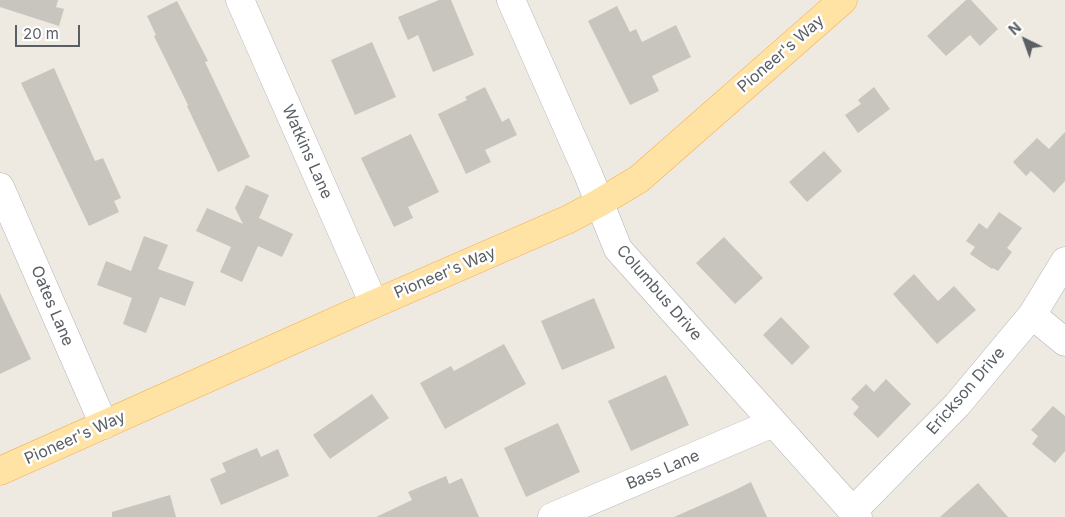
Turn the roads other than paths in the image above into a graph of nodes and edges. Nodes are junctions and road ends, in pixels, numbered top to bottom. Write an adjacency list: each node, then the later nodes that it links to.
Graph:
1 (240, 0): 7 (street, Watkins Lane)
2 (511, 0): 5 (street, Columbus Drive)
3 (843, 0): 5 (main road, Pioneer's Way)
4 (0, 186): 11 (street, Oates Lane)
5 (600, 203): 7 (main road, Pioneer's Way); 10 (street, Columbus Drive)
6 (1065, 261): 8 (street, Erickson Drive)
7 (374, 304): 11 (main road, Pioneer's Way)
8 (1032, 315): 9 (street); 13 (street, Erickson Drive)
9 (1065, 342)
10 (773, 423): 13 (street, Columbus Drive); 14 (street, Bass Lane)
11 (104, 425): 12 (main road, Pioneer's Way)
12 (0, 471)
13 (856, 514)
14 (552, 517)

